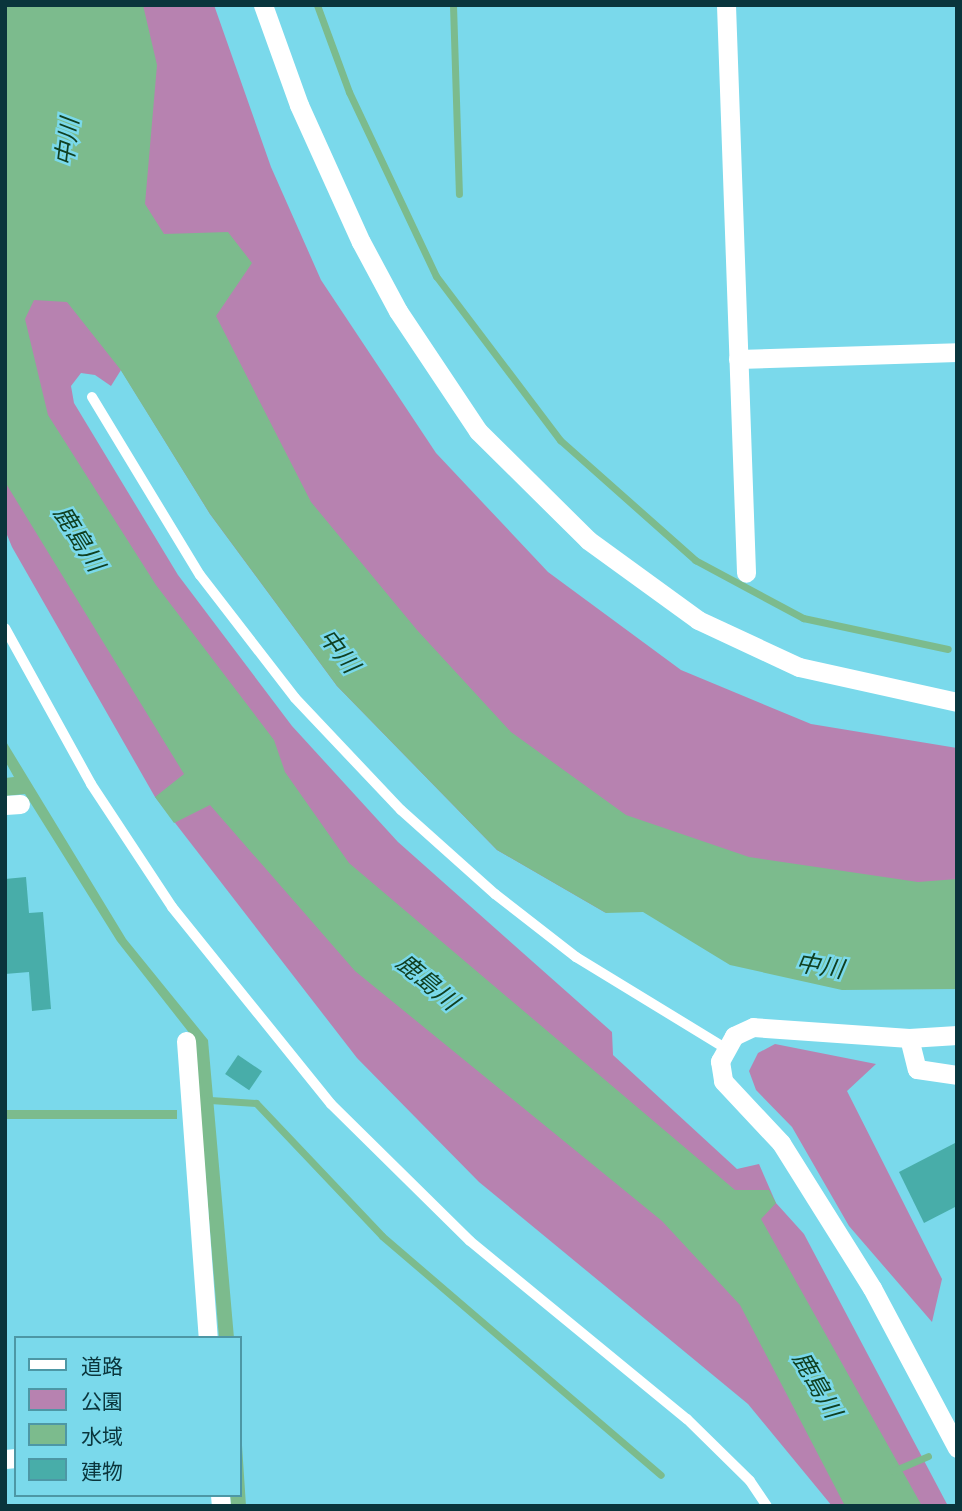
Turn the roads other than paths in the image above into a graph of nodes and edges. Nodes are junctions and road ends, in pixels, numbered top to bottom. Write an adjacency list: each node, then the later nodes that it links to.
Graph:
1 (263, 5): 8 (street)
2 (726, 5): 4 (street)
3 (957, 352): 4 (street)
4 (738, 359): 6 (street)
5 (92, 397): 12 (lane)
6 (746, 573)
7 (5, 628): 16 (lane)
8 (957, 702)
9 (957, 1034): 10 (street)
10 (909, 1038): 12 (street); 13 (street)
11 (186, 1041): 14 (street)
12 (727, 1049): 15 (street)
13 (957, 1075)
14 (208, 1336)
15 (957, 1448)
16 (767, 1506)

